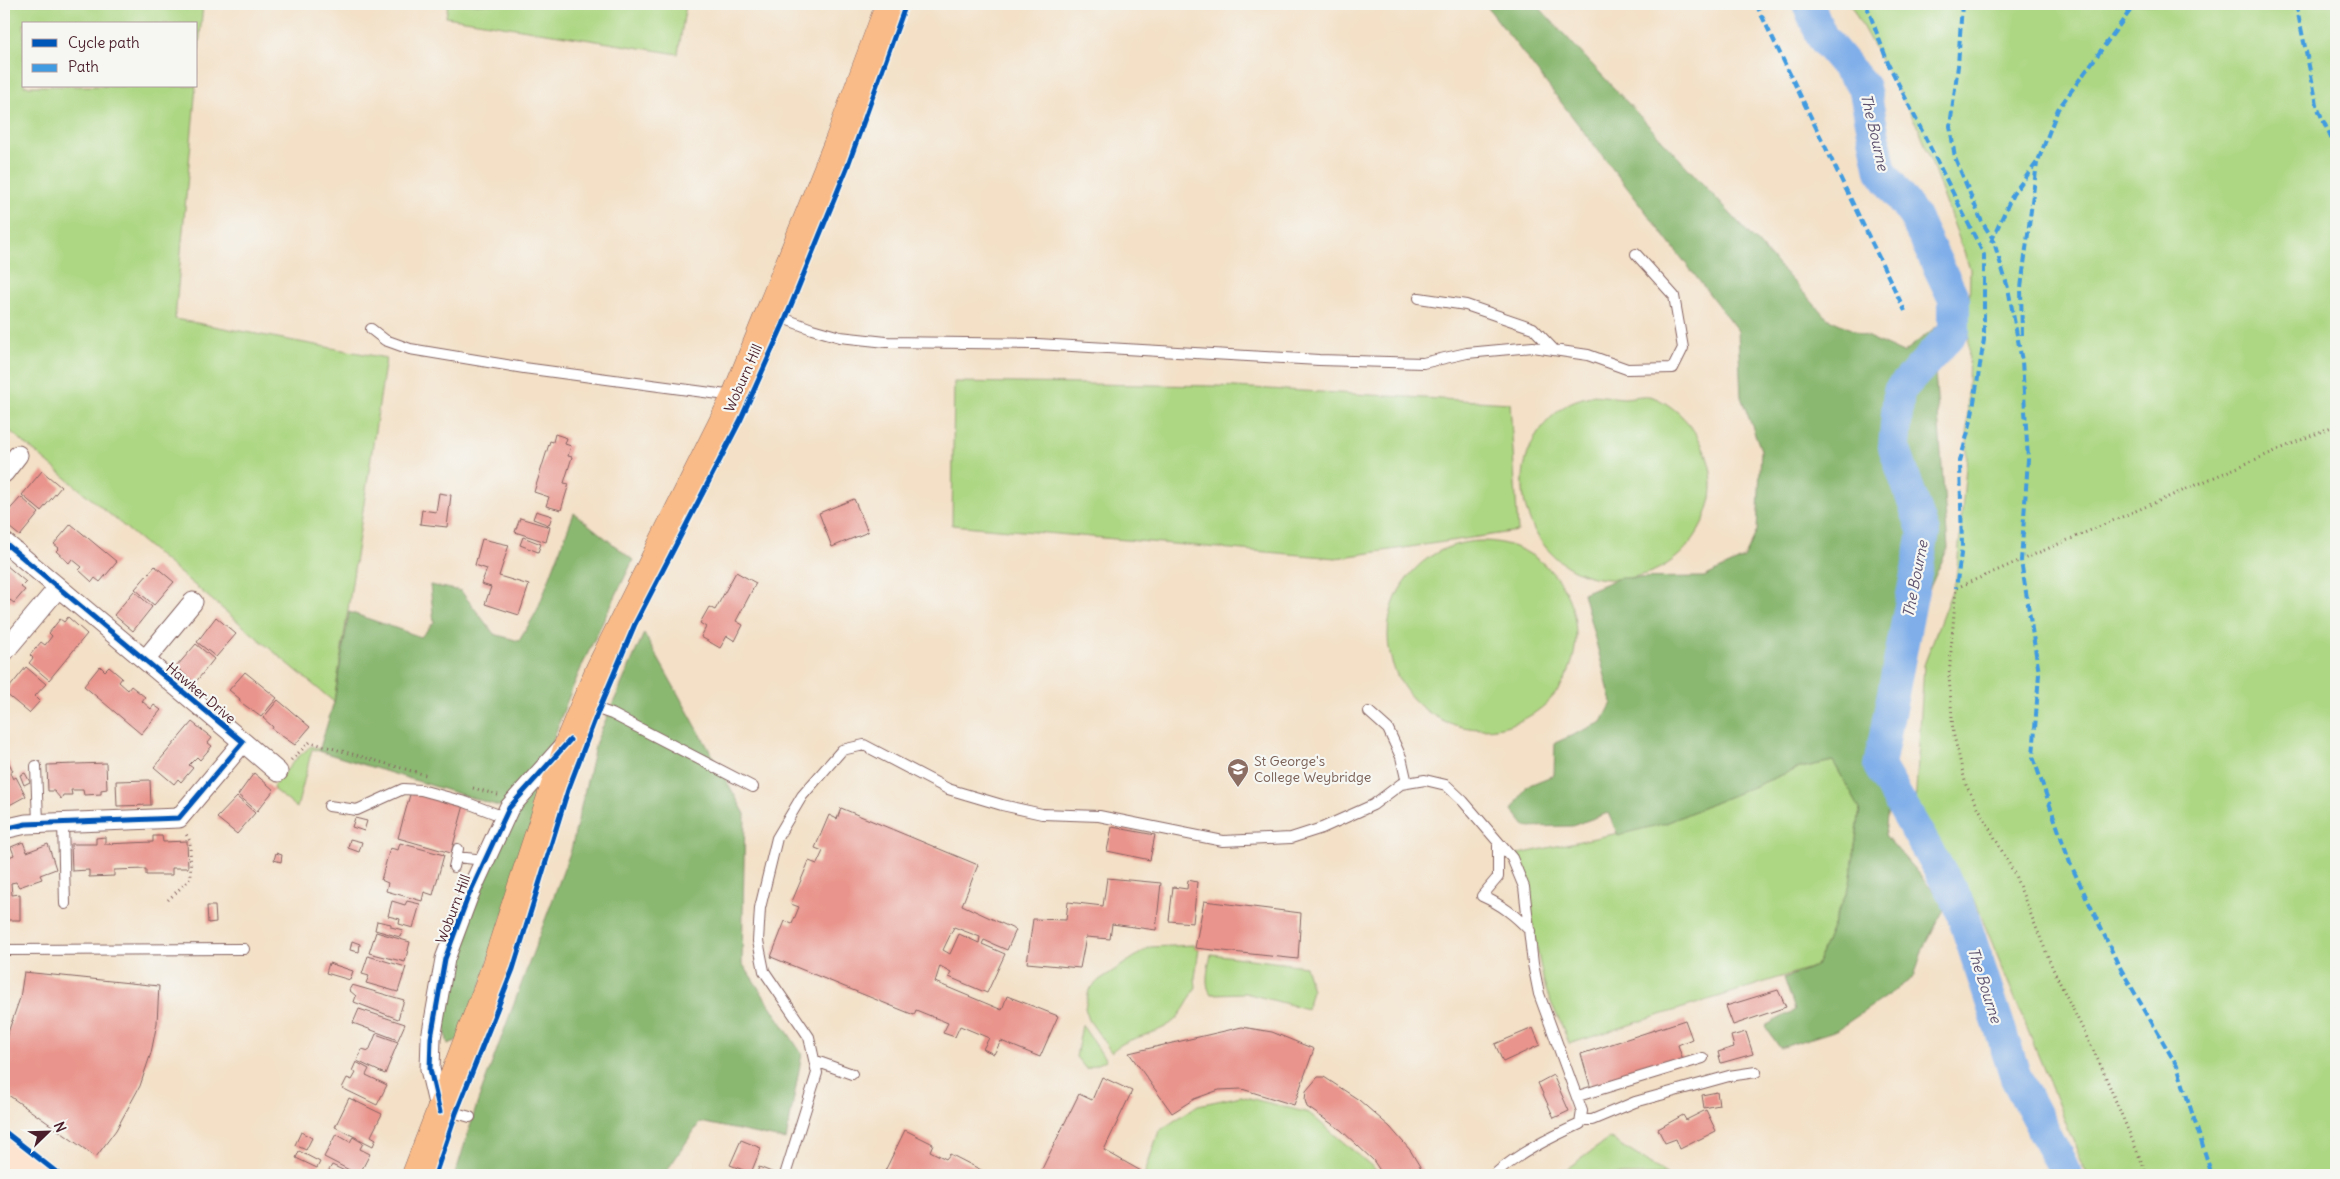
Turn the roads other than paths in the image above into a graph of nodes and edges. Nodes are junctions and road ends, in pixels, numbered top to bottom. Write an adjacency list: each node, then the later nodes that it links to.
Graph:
1 (890, 4): 4 (main road, Woburn Hill)
2 (1636, 254): 6 (lane)
3 (1419, 298): 6 (lane)
4 (771, 313): 6 (lane); 7 (main road, Woburn Hill)
5 (372, 329): 7 (lane)
6 (1554, 350)
7 (736, 396): 15 (main road, Woburn Hill)
8 (18, 456): 9 (street)
9 (4, 472)
10 (4, 542): 11 (street, Hawker Drive)
11 (58, 588): 13 (street); 14 (street, Hawker Drive)
12 (193, 602): 14 (street)
13 (4, 652)
14 (144, 660): 18 (street, Hawker Drive)
15 (586, 705): 17 (main road, Woburn Hill); 22 (lane)
16 (1369, 712): 21 (lane)
17 (570, 740): 24 (street, Woburn Hill); 40 (main road, Woburn Hill)
18 (243, 742): 20 (street, Hawker Drive); 25 (street)
19 (36, 766): 26 (lane)
20 (278, 772)
21 (1407, 783): 28 (lane); 36 (lane)
22 (753, 786)
23 (329, 806): 24 (lane)
24 (504, 818): 30 (street, Woburn Hill)
25 (63, 822): 26 (street); 31 (lane)
26 (38, 823): 27 (street)
27 (4, 829)
28 (1498, 842): 32 (lane); 32 (lane)
29 (456, 857): 30 (lane)
30 (484, 860): 40 (street, Woburn Hill)
31 (65, 904)
32 (1530, 932): 39 (lane)
33 (244, 948): 34 (lane)
34 (4, 950)
35 (1703, 1058): 39 (lane)
36 (816, 1061): 38 (lane); 48 (lane)
37 (1756, 1072): 42 (lane)
38 (852, 1074)
39 (1578, 1096): 42 (lane)
40 (441, 1110): 41 (lane); 47 (main road, Woburn Hill)
41 (470, 1117)
42 (1580, 1120): 49 (lane)
43 (4, 1146): 46 (main road)
44 (4, 1169): 45 (main road)
45 (15, 1175)
46 (34, 1175)
47 (416, 1175)
48 (785, 1175)
49 (1494, 1175)

